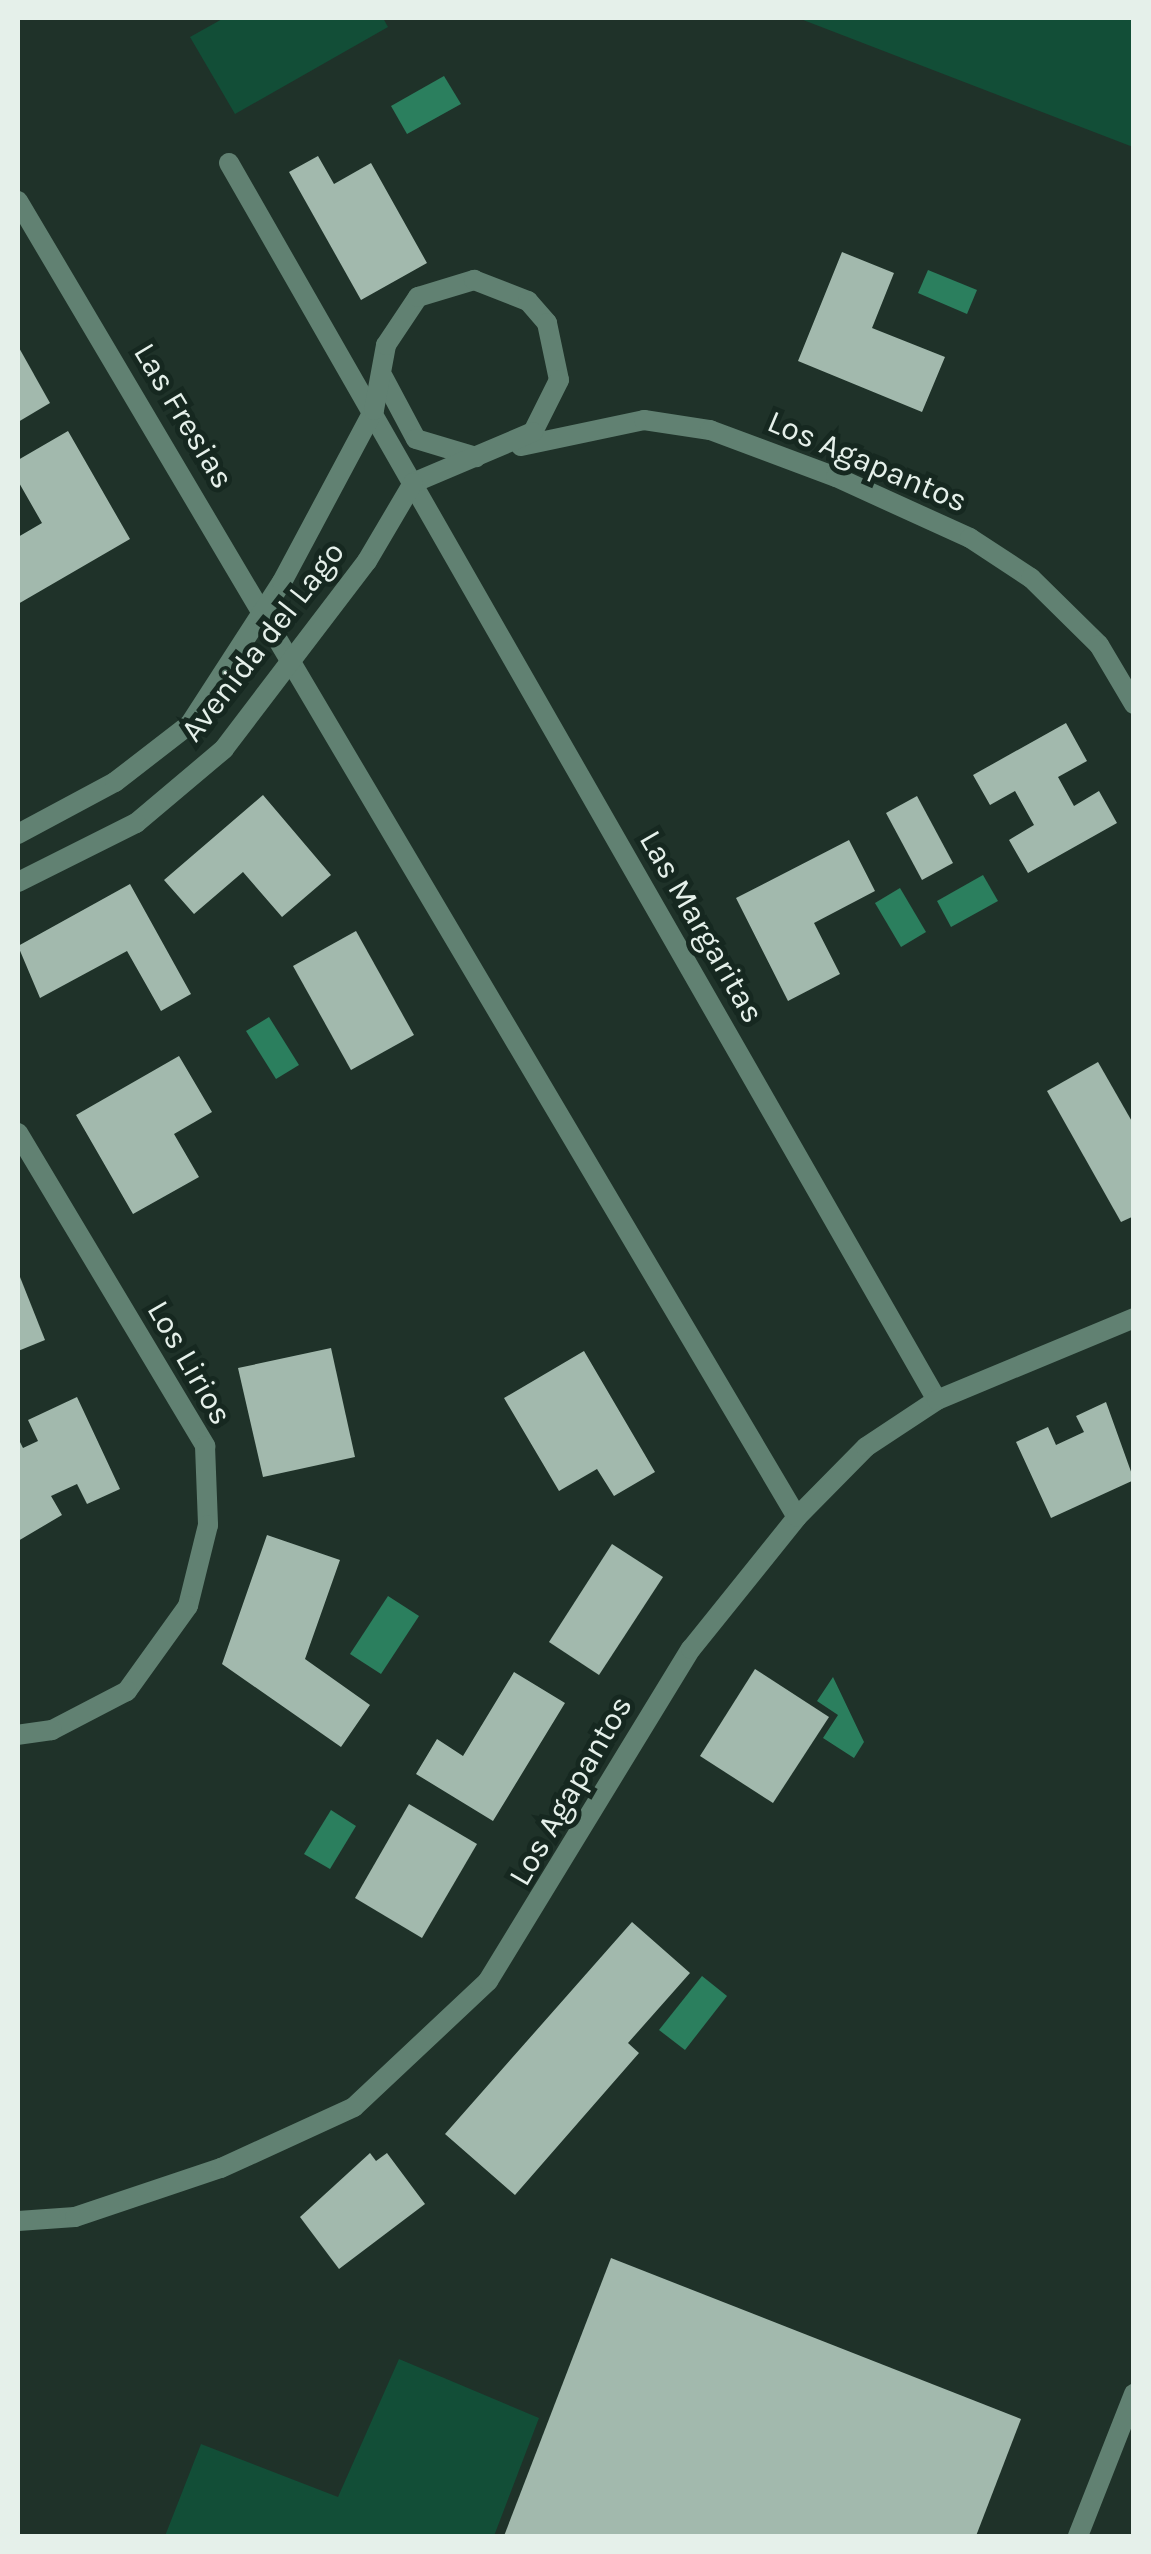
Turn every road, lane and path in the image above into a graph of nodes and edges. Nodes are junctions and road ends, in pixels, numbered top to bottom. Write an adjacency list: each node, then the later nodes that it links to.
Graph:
1 (229, 163): 4 (street)
2 (18, 202): 8 (street, Las Fresias)
3 (383, 374): 4 (street, Avenida del Lago); 5 (street, Avenida del Lago); 6 (street)
4 (374, 410): 7 (street); 8 (street, Avenida del Lago)
5 (510, 450): 6 (street, Avenida del Lago); 10 (street, Los Agapantos)
6 (486, 457): 7 (street, Avenida del Lago)
7 (414, 483): 9 (street, Avenida del Lago); 15 (street, Las Margaritas)
8 (264, 609): 9 (street, Las Fresias); 11 (street, Avenida del Lago)
9 (294, 662): 12 (street, Avenida del Lago); 16 (street)
10 (1134, 704)
11 (18, 834)
12 (18, 882)
13 (18, 1133): 17 (street, Los Lirios)
14 (1134, 1318): 15 (street, Los Agapantos)
15 (936, 1400): 16 (street, Los Agapantos)
16 (797, 1517): 18 (street, Los Agapantos)
17 (18, 1734)
18 (18, 2221)
19 (1134, 2394): 20 (street)
20 (1078, 2536)

